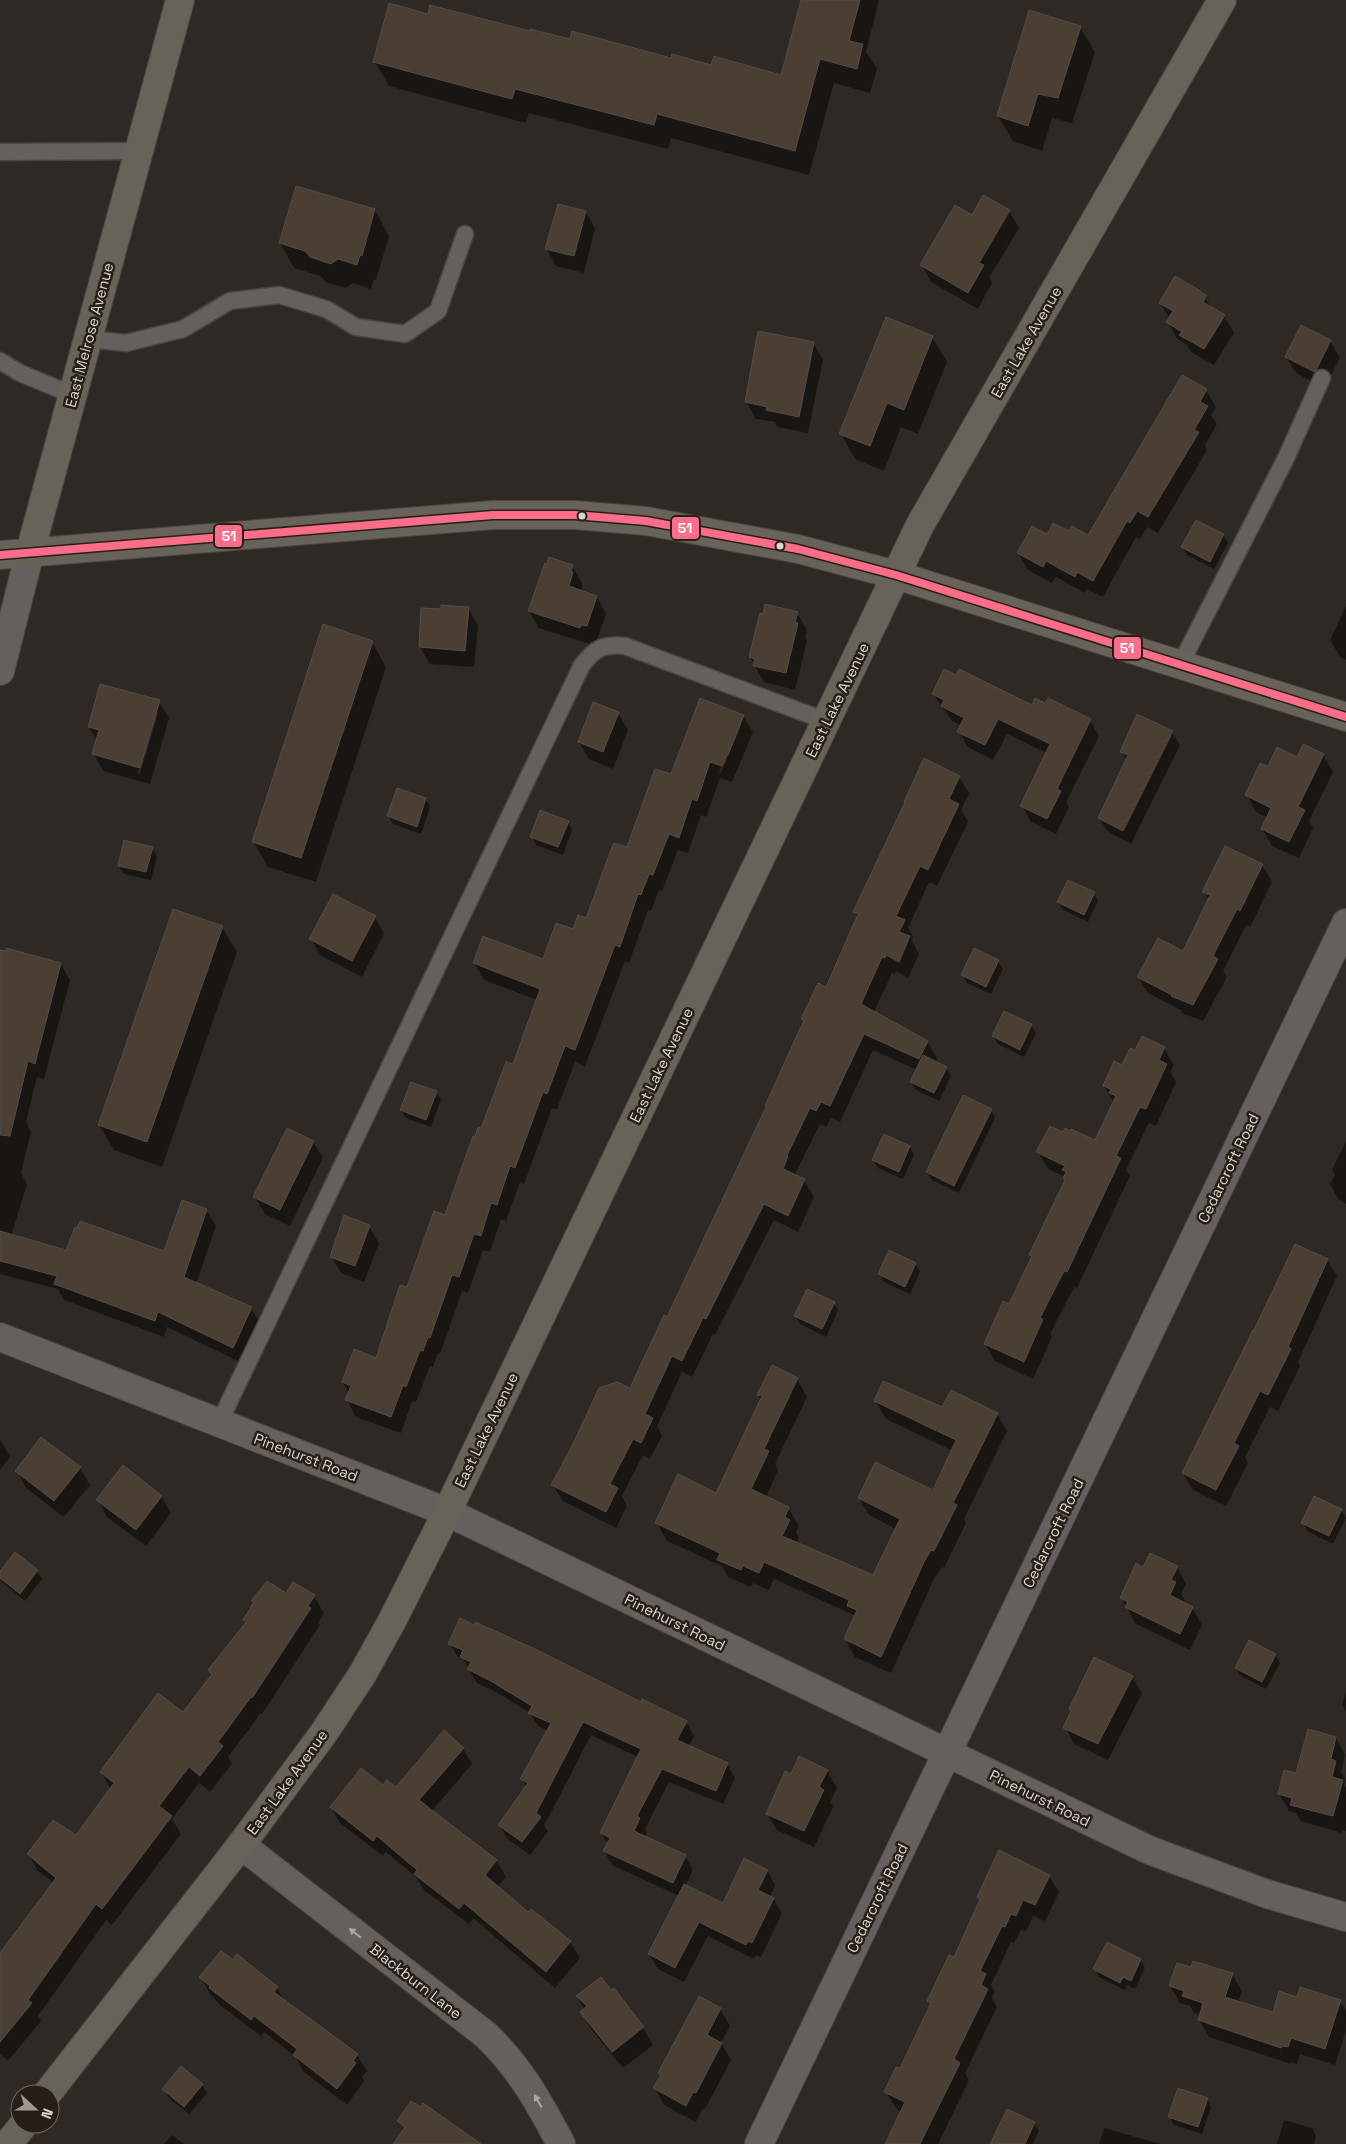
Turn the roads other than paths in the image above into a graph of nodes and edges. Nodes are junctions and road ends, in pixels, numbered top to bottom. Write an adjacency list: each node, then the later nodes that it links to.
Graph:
1 (180, 0): 4 (street, East Melrose Avenue)
2 (1222, 0): 12 (street, East Lake Avenue)
3 (0, 152): 4 (lane)
4 (139, 152): 6 (street, East Melrose Avenue)
5 (465, 234): 6 (lane)
6 (88, 339): 9 (street, East Melrose Avenue)
7 (0, 361): 9 (lane)
8 (1322, 378): 13 (lane)
9 (73, 395): 10 (street, East Melrose Avenue)
10 (30, 552): 11 (street); 12 (street); 14 (street, East Melrose Avenue)
11 (0, 555)
12 (896, 576): 13 (street); 16 (street, East Lake Avenue)
13 (1180, 665): 15 (street)
14 (0, 671)
15 (1346, 717)
16 (826, 721): 19 (lane); 20 (street, East Lake Avenue)
17 (1346, 923): 21 (street, Cedarcroft Road)
18 (0, 1337): 19 (street, Pinehurst Road)
19 (219, 1423): 20 (street, Pinehurst Road)
20 (447, 1512): 21 (street, Pinehurst Road); 22 (street, East Lake Avenue)
21 (947, 1754): 23 (street, Pinehurst Road); 28 (street, Cedarcroft Road)
22 (241, 1845): 24 (street, East Lake Avenue); 27 (street, Blackburn Lane, one-way to 22)
23 (1346, 1917)
24 (55, 2084)
25 (16, 2134): 26 (street)
26 (8, 2144)
27 (560, 2144)
28 (759, 2144)

